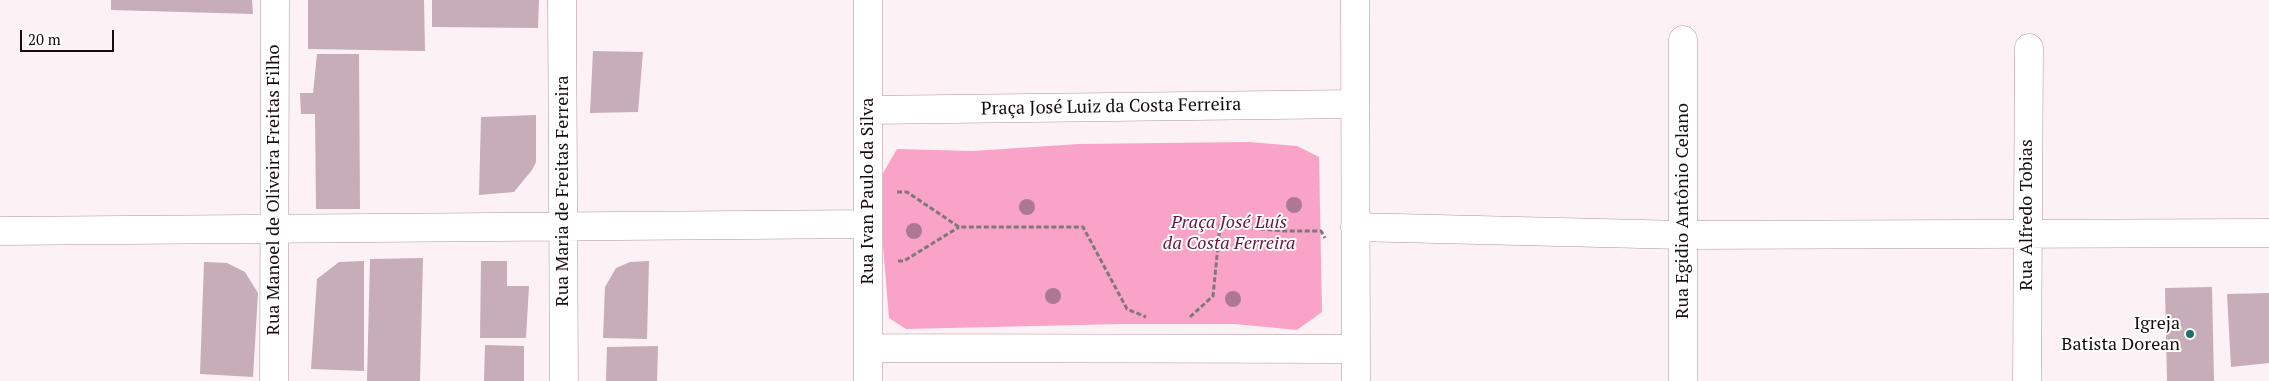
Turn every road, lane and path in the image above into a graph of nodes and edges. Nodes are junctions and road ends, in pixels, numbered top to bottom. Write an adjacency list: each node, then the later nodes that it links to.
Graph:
1 (275, 0): 14 (street, Rua Manoel de Oliveira Freitas Filho)
2 (562, 0): 11 (street, Rua Maria de Freitas Ferreira)
3 (868, 0): 8 (street, Rua Ivan Paulo da Silva)
4 (1355, 0): 7 (street)
5 (1683, 40): 17 (street, Rua Egidio Antônio Celano)
6 (2029, 48): 16 (street, Rua Alfredo Tobias)
7 (1355, 104): 8 (street, Praça José Luiz da Costa Ferreira); 13 (street)
8 (868, 110): 9 (street, Rua Ivan Paulo da Silva)
9 (868, 192): 10 (street, Rua Ivan Paulo da Silva); 12 (path)
10 (868, 224): 11 (street); 19 (street, Rua Ivan Paulo da Silva)
11 (563, 226): 14 (street); 26 (street, Rua Maria de Freitas Ferreira)
12 (959, 227): 19 (path); 21 (path)
13 (1356, 227): 17 (street); 20 (street)
14 (273, 229): 15 (street); 25 (street, Rua Manoel de Oliveira Freitas Filho)
15 (0, 231)
16 (2026, 233): 17 (street); 18 (street); 30 (street, Rua Alfredo Tobias)
17 (1682, 234): 29 (street, Rua Egidio Antônio Celano)
18 (2269, 234)
19 (868, 261): 23 (street, Rua Ivan Paulo da Silva)
20 (1355, 282): 22 (path); 24 (street)
21 (1154, 316)
22 (1183, 316)
23 (869, 348): 24 (street); 27 (street, Rua Ivan Paulo da Silva)
24 (1356, 349): 28 (street)
25 (274, 381)
26 (564, 381)
27 (868, 381)
28 (1356, 381)
29 (1683, 381)
30 (2027, 381)

